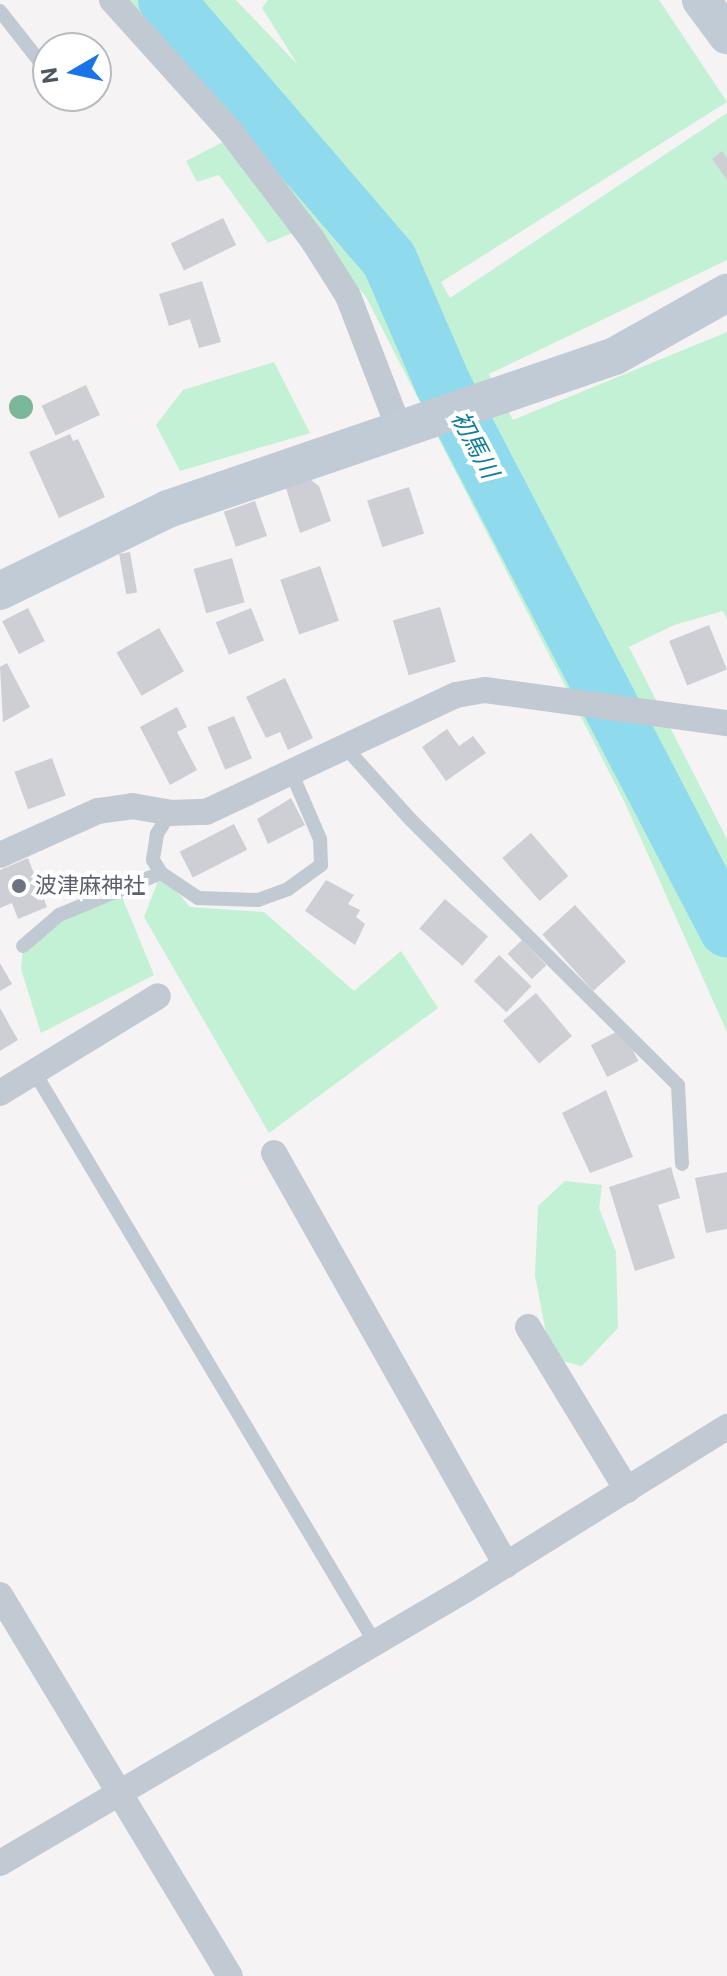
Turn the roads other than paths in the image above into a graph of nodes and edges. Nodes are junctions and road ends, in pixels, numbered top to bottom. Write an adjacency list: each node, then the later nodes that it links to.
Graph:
1 (112, 0): 7 (street)
2 (701, 0): 4 (street)
3 (0, 11): 5 (lane)
4 (727, 35)
5 (32, 52)
6 (727, 293): 7 (street)
7 (407, 425): 8 (street)
8 (0, 591)
9 (727, 723): 10 (street)
10 (345, 747): 11 (street); 20 (lane)
11 (292, 774): 12 (street); 14 (lane)
12 (170, 813): 13 (street); 14 (lane)
13 (0, 855)
14 (161, 873): 15 (lane)
15 (23, 946)
16 (158, 996): 17 (street)
17 (35, 1073): 18 (street); 26 (lane)
18 (0, 1093)
19 (274, 1153): 24 (street)
20 (682, 1164)
21 (528, 1327): 23 (street)
22 (727, 1427): 23 (street)
23 (627, 1490): 24 (street)
24 (506, 1565): 26 (street)
25 (0, 1595): 27 (street)
26 (375, 1643): 27 (street)
27 (118, 1792): 28 (street); 29 (street)
28 (0, 1863)
29 (230, 1976)

